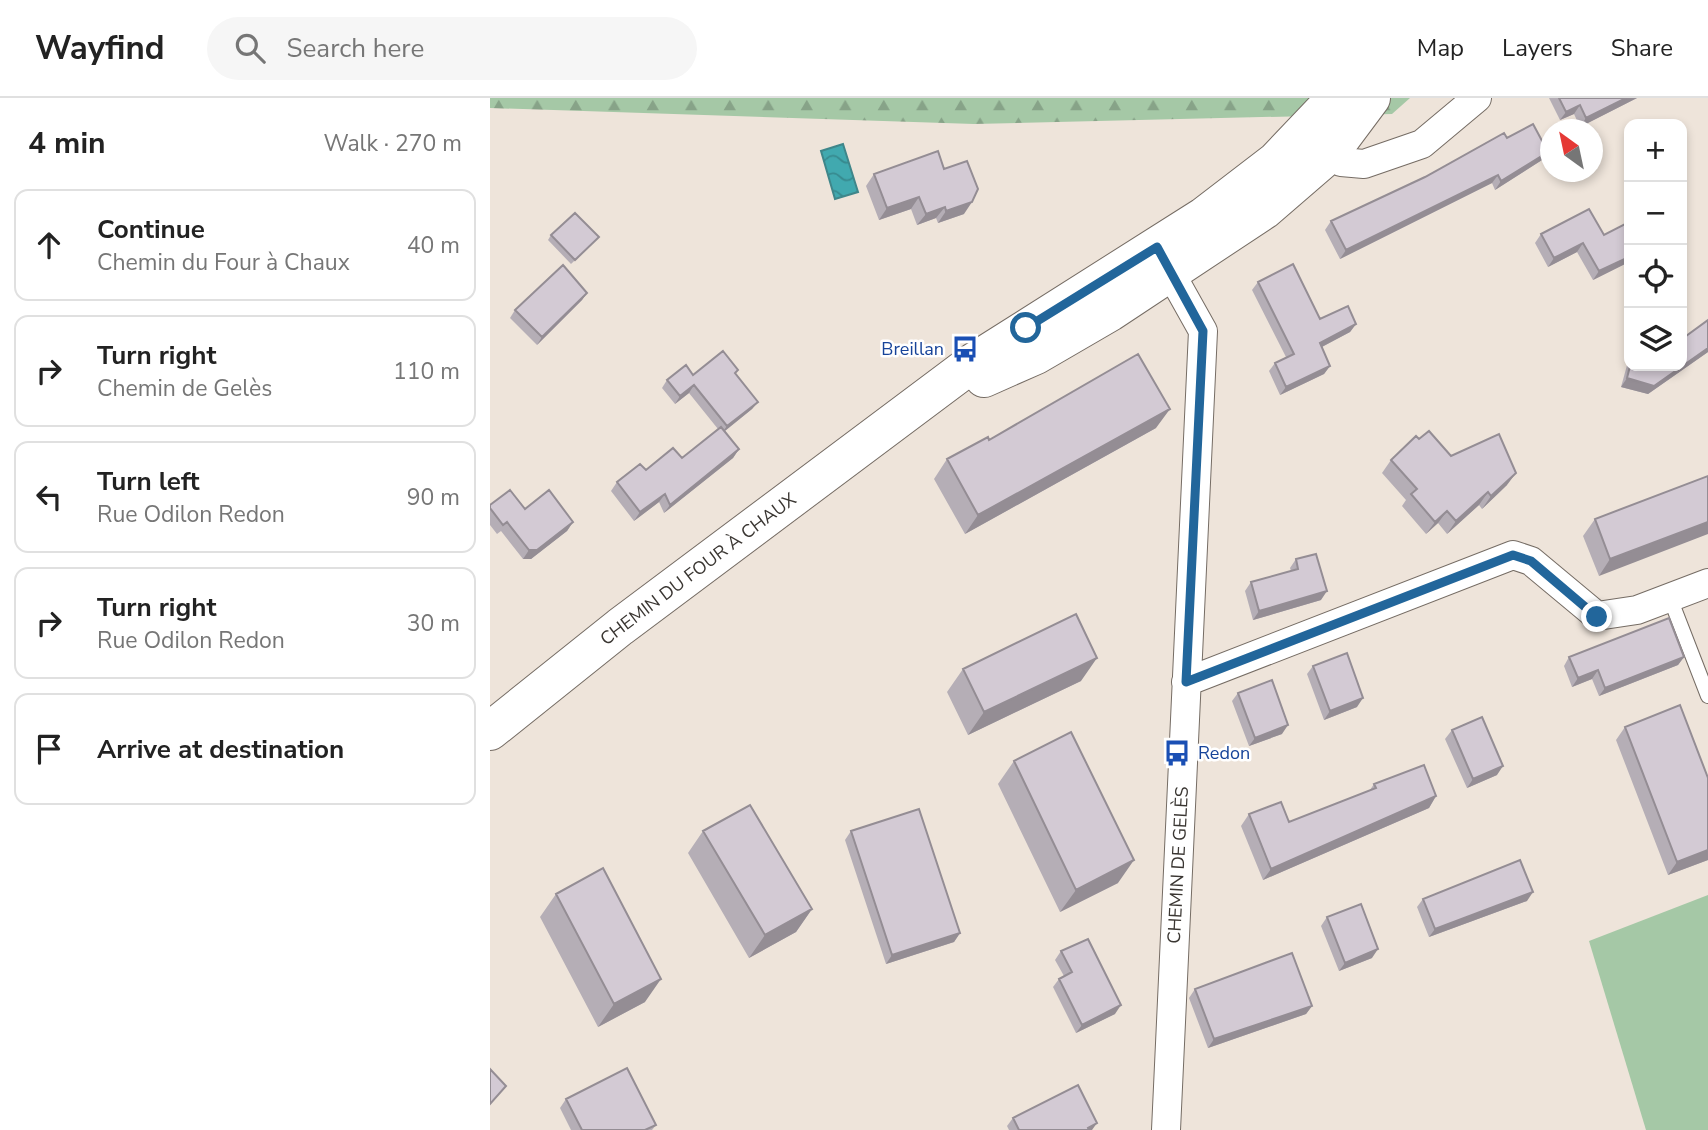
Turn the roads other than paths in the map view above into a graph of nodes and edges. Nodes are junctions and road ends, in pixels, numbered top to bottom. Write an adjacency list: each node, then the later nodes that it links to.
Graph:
1 (1336, 98): 4 (street, CHEMIN DU FOUR À CHAUX)
2 (1371, 98): 4 (street, CHEMIN DU FOUR À CHAUX)
3 (1477, 98): 4 (street)
4 (1319, 142): 5 (street, CHEMIN DU FOUR À CHAUX)
5 (1164, 260): 8 (street, CHEMIN DE GELÈS); 10 (street, CHEMIN DU FOUR À CHAUX)
6 (1708, 583): 7 (street)
7 (1670, 598): 8 (street); 9 (lane)
8 (1186, 682): 11 (street, CHEMIN DE GELÈS)
9 (1708, 696)
10 (490, 731)
11 (1166, 1130)

